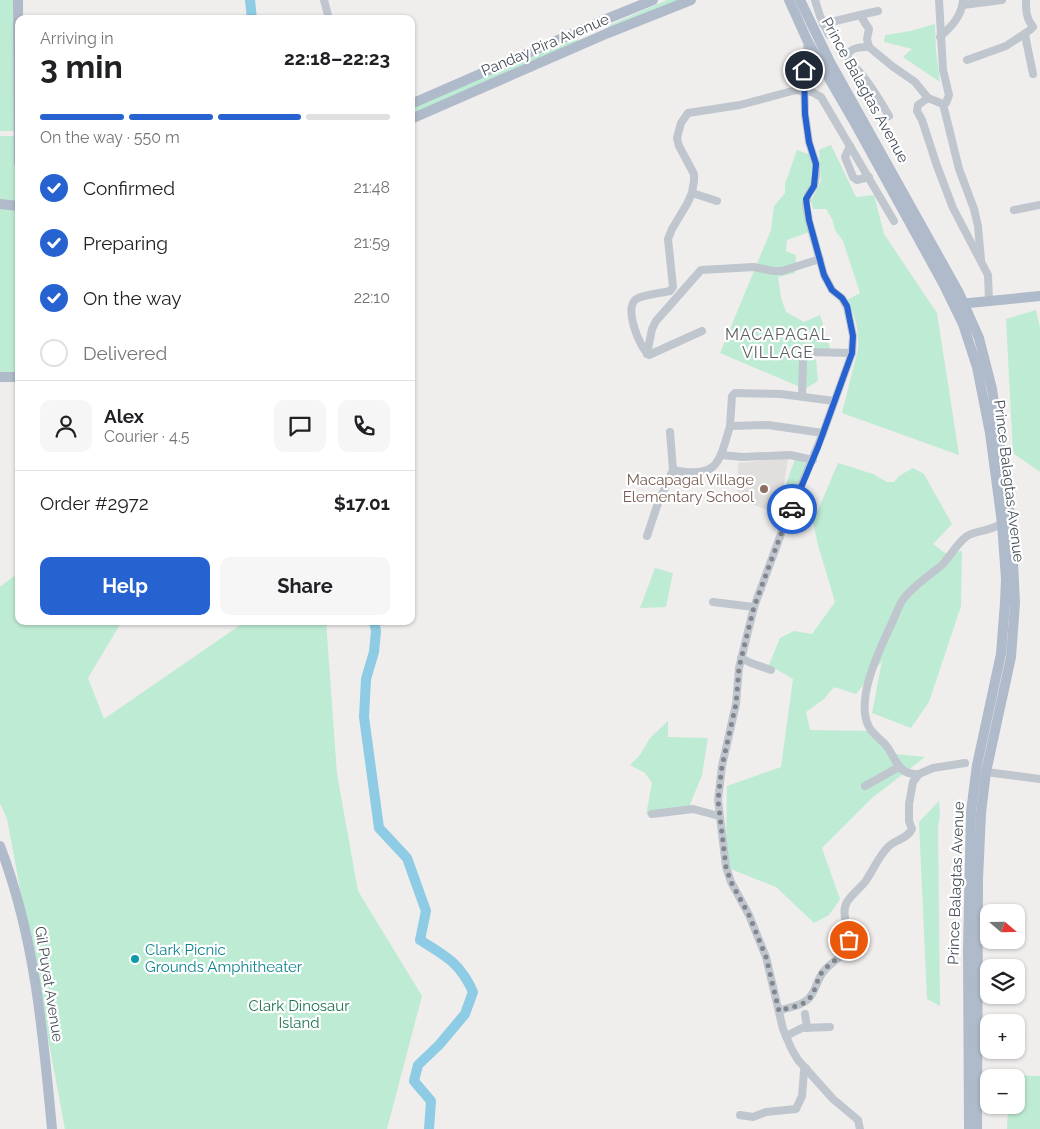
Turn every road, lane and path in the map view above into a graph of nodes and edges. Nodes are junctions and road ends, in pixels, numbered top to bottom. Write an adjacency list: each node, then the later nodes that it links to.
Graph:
1 (18, 0): 13 (main road)
2 (324, 0): 14 (street)
3 (653, 0): 16 (main road, Panday Pira Avenue)
4 (691, 0): 19 (main road, Panday Pira Avenue)
5 (790, 0): 23 (main road, Prince Balagtas Avenue)
6 (800, 0): 46 (main road, Prince Balagtas Avenue)
7 (815, 0): 17 (street)
8 (939, 0): 22 (street)
9 (1002, 0): 11 (street)
10 (1026, 0): 18 (street)
11 (963, 3): 22 (street)
12 (878, 11): 15 (street)
13 (18, 15)
14 (328, 15)
15 (860, 15): 17 (street); 24 (street)
16 (604, 20): 19 (main road); 29 (main road, Panday Pira Avenue)
17 (823, 24): 20 (street)
18 (1037, 26): 21 (street)
19 (608, 33): 32 (main road, Panday Pira Avenue)
20 (829, 35)
21 (1025, 35): 25 (street); 26 (street)
22 (940, 37): 30 (street)
23 (808, 42): 27 (street); 46 (main road, Prince Balagtas Avenue)
24 (869, 47): 28 (street); 31 (street)
25 (967, 60)
26 (1033, 74)
27 (804, 90): 33 (street); 35 (street); 42 (street)
28 (928, 98): 30 (street); 43 (street)
29 (415, 102)
30 (943, 104): 43 (street)
31 (889, 116)
32 (415, 117)
33 (850, 146): 34 (street); 34 (street)
34 (869, 177): 41 (street)
35 (692, 193): 36 (street); 49 (street)
36 (717, 202)
37 (0, 204): 39 (main road)
38 (1040, 205): 40 (street)
39 (15, 206)
40 (1014, 210)
41 (894, 221)
42 (820, 259): 48 (street); 49 (street)
43 (981, 260): 45 (street)
44 (1040, 296): 45 (main road)
45 (989, 301): 46 (main road)
46 (959, 304): 60 (main road, Prince Balagtas Avenue); 68 (main road, Prince Balagtas Avenue)
47 (702, 331): 49 (street)
48 (852, 353): 52 (street); 53 (street)
49 (647, 354)
50 (0, 377): 51 (main road)
51 (15, 377)
52 (802, 396): 53 (street); 54 (street)
53 (834, 401): 56 (street)
54 (730, 426): 56 (street); 57 (street)
55 (670, 432): 59 (street)
56 (823, 433): 58 (street)
57 (721, 455): 58 (street); 59 (street)
58 (813, 460): 63 (street)
59 (673, 470): 61 (street)
60 (1002, 523): 67 (street); 82 (main road, Prince Balagtas Avenue)
61 (648, 536)
62 (712, 602): 63 (street)
63 (754, 607): 64 (street)
64 (741, 658): 65 (street); 73 (street)
65 (771, 670)
66 (965, 764): 69 (street)
67 (899, 767): 69 (street); 71 (street)
68 (986, 772): 70 (street); 82 (main road, Prince Balagtas Avenue)
69 (919, 774): 75 (street)
70 (1040, 779)
71 (865, 786)
72 (652, 814): 73 (street)
73 (719, 816): 75 (street)
74 (0, 846): 83 (main road, Gil Puyat Avenue)
75 (779, 1011): 79 (street)
76 (805, 1014): 78 (street)
77 (830, 1027): 78 (street)
78 (807, 1028): 79 (street)
79 (786, 1036): 80 (street)
80 (806, 1068): 81 (street); 84 (street)
81 (740, 1115)
82 (973, 1128)
83 (52, 1129)
84 (860, 1129)

